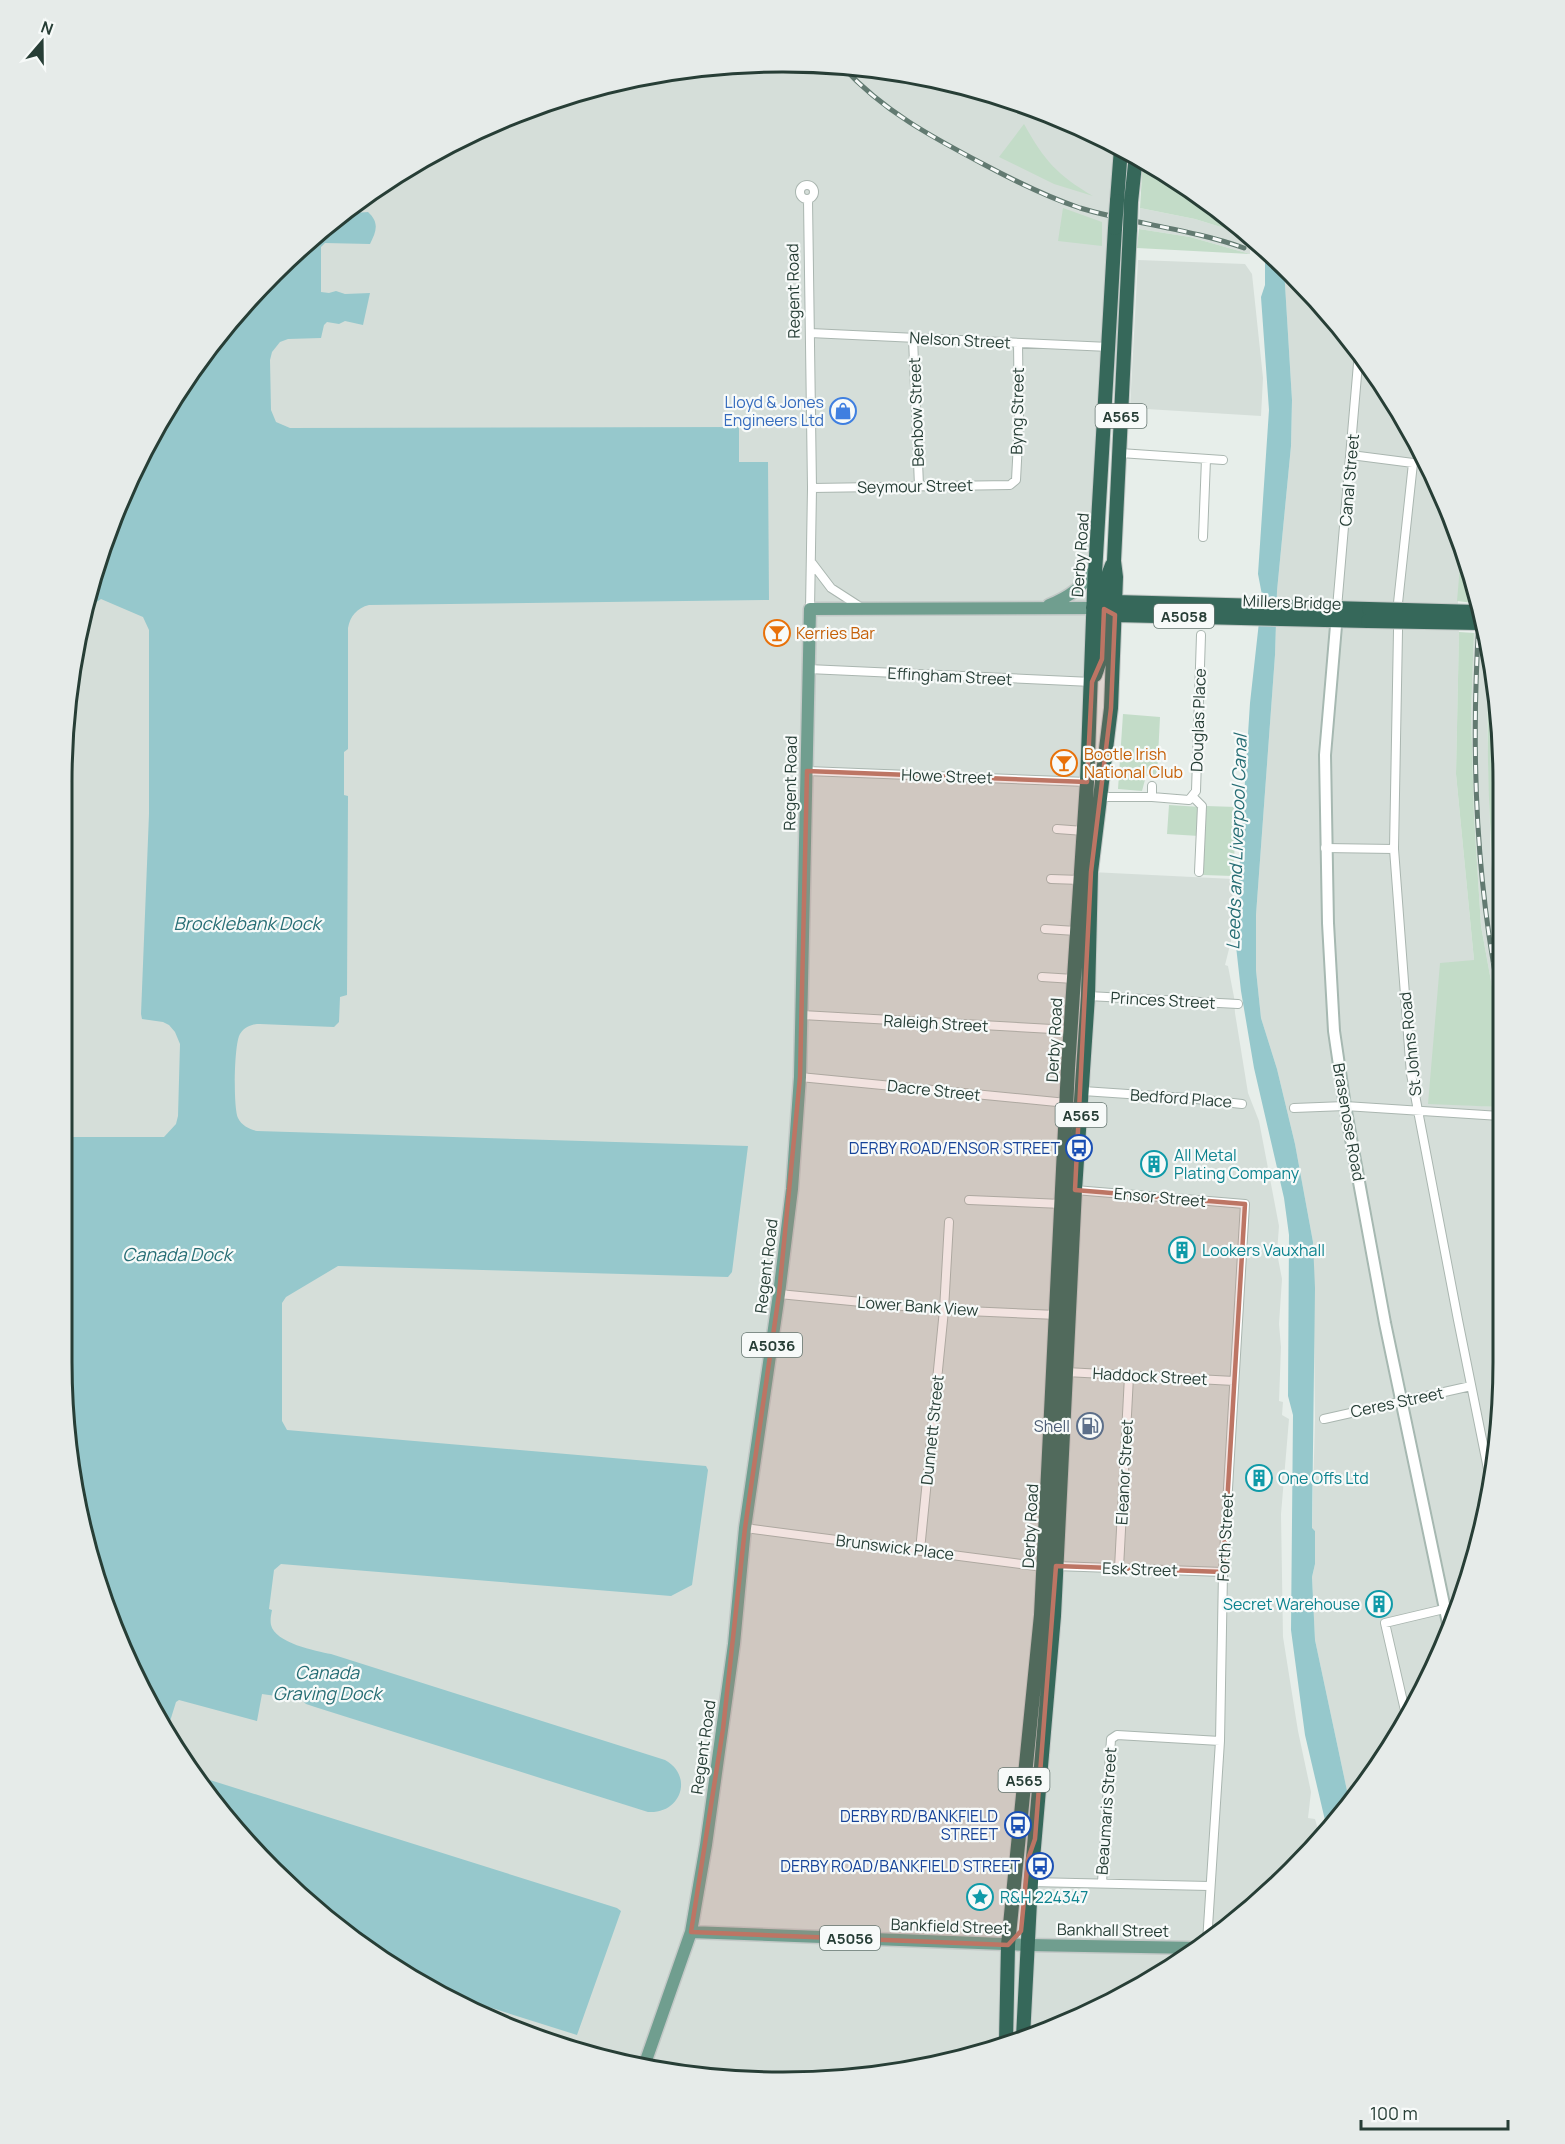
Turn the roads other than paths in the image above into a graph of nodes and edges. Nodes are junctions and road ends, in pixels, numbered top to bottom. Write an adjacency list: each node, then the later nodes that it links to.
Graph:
1 (1122, 158): 4 (highway, Derby Road / A565)
2 (1134, 165): 4 (highway, Derby Road / A565)
3 (808, 200): 5 (street, Regent Road)
4 (1124, 202): 8 (highway, Derby Road / A565, bridge); 10 (highway, Derby Road / A565, bridge)
5 (810, 333): 6 (street, Nelson Street); 16 (street, Regent Road)
6 (914, 338): 7 (street, Nelson Street); 15 (street, Benbow Street)
7 (1018, 343): 8 (street, Nelson Street); 14 (street, Byng Street)
8 (1109, 347): 19 (highway, Derby Road / A565)
9 (1358, 367): 11 (street, Canal Street)
10 (1120, 453): 12 (street); 23 (highway, Derby Road / A565)
11 (1351, 455): 25 (street, Canal Street); 40 (street, St Johns Road)
12 (1206, 459): 13 (street); 17 (street)
13 (1223, 460)
14 (1016, 480): 15 (street, Seymour Street)
15 (919, 486): 16 (street, Seymour Street)
16 (812, 488): 18 (street, Regent Road)
17 (1203, 537)
18 (811, 561): 21 (street, Regent Road); 22 (street)
19 (1095, 569): 20 (main road); 23 (highway, Derby Road / A565)
20 (1040, 608): 22 (main road, Millers Bridge / A5058); 23 (main road, Millers Bridge / A5058)
21 (810, 609): 22 (main road, Millers Bridge / A5058); 29 (main road, Regent Road / A5036)
22 (865, 609)
23 (1107, 609): 25 (highway, Millers Bridge / A5058); 30 (highway, Derby Road / A565); 35 (highway, Derby Road / A565)
24 (1472, 612): 26 (highway, Millers Bridge / A5058, bridge)
25 (1331, 614): 26 (highway, Millers Bridge / A5058); 39 (main road, Brasenose Road)
26 (1368, 615): 27 (highway, Millers Bridge / A5058, bridge)
27 (1474, 623)
28 (1201, 635): 34 (street, Douglas Place)
29 (808, 669): 30 (street, Effingham Street); 31 (main road, Regent Road / A5036)
30 (1092, 682): 32 (highway, Derby Road / A565)
31 (807, 771): 32 (street, Howe Street); 50 (main road, Regent Road / A5036)
32 (1087, 782): 38 (highway, Derby Road / A565)
33 (1152, 786): 36 (street)
34 (1192, 796): 36 (street, Douglas Place); 41 (street)
35 (1101, 797): 36 (street, Douglas Place); 48 (highway, Derby Road / A565)
36 (1152, 797)
37 (1057, 829): 38 (street)
38 (1084, 831): 43 (highway, Derby Road / A565)
39 (1326, 848): 40 (street); 56 (main road, Brasenose Road)
40 (1394, 849): 58 (street, St Johns Road)
41 (1199, 872)
42 (1052, 879): 43 (street)
43 (1081, 880): 45 (highway, Derby Road / A565)
44 (1045, 929): 45 (street)
45 (1076, 931): 47 (highway, Derby Road / A565)
46 (1042, 977): 47 (street)
47 (1074, 979): 51 (highway, Derby Road / A565)
48 (1088, 996): 49 (street, Princes Street); 53 (highway, Derby Road / A565)
49 (1238, 1004)
50 (802, 1015): 51 (street, Raleigh Street); 52 (main road, Regent Road / A5036)
51 (1070, 1030): 54 (highway, Derby Road / A565)
52 (801, 1077): 54 (street, Dacre Street); 65 (main road, Regent Road / A5036)
53 (1083, 1091): 55 (street, Bedford Place); 60 (highway, Derby Road / A565)
54 (1067, 1103): 62 (highway, Derby Road / A565)
55 (1242, 1104)
56 (1345, 1106): 57 (street); 58 (street); 72 (main road, Brasenose Road)
57 (1294, 1108)
58 (1418, 1112): 59 (street); 71 (street, St Johns Road)
59 (1493, 1116)
60 (1075, 1190): 63 (street, Ensor Street); 68 (highway, Derby Road / A565)
61 (969, 1200): 62 (street)
62 (1062, 1204): 67 (highway, Derby Road / A565)
63 (1245, 1204): 70 (street, Forth Street)
64 (949, 1222): 66 (street, Dunnett Street)
65 (779, 1294): 66 (street, Lower Bank View); 75 (main road, Regent Road / A5036)
66 (944, 1310): 67 (street, Lower Bank View); 76 (street, Dunnett Street)
67 (1057, 1315): 77 (highway, Derby Road / A565)
68 (1066, 1372): 69 (street, Haddock Street); 77 (highway, Derby Road / A565)
69 (1129, 1376): 70 (street, Haddock Street); 78 (street, Eleanor Street)
70 (1234, 1380): 79 (street, Forth Street)
71 (1471, 1386): 72 (street, Ceres Street); 74 (street, St Johns Road)
72 (1402, 1401): 73 (street, Ceres Street); 80 (main road, Brasenose Road)
73 (1324, 1419)
74 (1486, 1460)
75 (745, 1528): 76 (street, Brunswick Place); 89 (main road, Regent Road / A5036)
76 (920, 1550): 77 (street, Brunswick Place)
77 (1050, 1567): 78 (street, Esk Street); 84 (highway, Derby Road / A565); 90 (highway, Derby Road / A565)
78 (1119, 1568): 79 (street, Esk Street)
79 (1223, 1572): 83 (street, Forth Street)
80 (1444, 1609): 81 (main road, Brasenose Road); 82 (street)
81 (1446, 1615)
82 (1404, 1706)
83 (1220, 1741): 86 (street, Beaumaris Street); 87 (street, Forth Street)
84 (1035, 1839): 85 (highway, Derby Road / A565); 90 (highway)
85 (1031, 1882): 86 (street); 91 (highway, Derby Road / A565)
86 (1102, 1883): 87 (street)
87 (1209, 1886): 88 (street, Forth Street)
88 (1207, 1930)
89 (691, 1932): 90 (main road, Bankfield Street / A5056); 96 (main road, Regent Road / A5036)
90 (1008, 1945): 91 (main road, Bankfield Street / A5056); 95 (highway, Derby Road / A565)
91 (1028, 1945): 92 (main road, Bankhall Street / A5056); 93 (highway, Derby Road / A565); 94 (highway)
92 (1183, 1948)
93 (1023, 2029)
94 (1014, 2033)
95 (1005, 2036)
96 (647, 2058)

